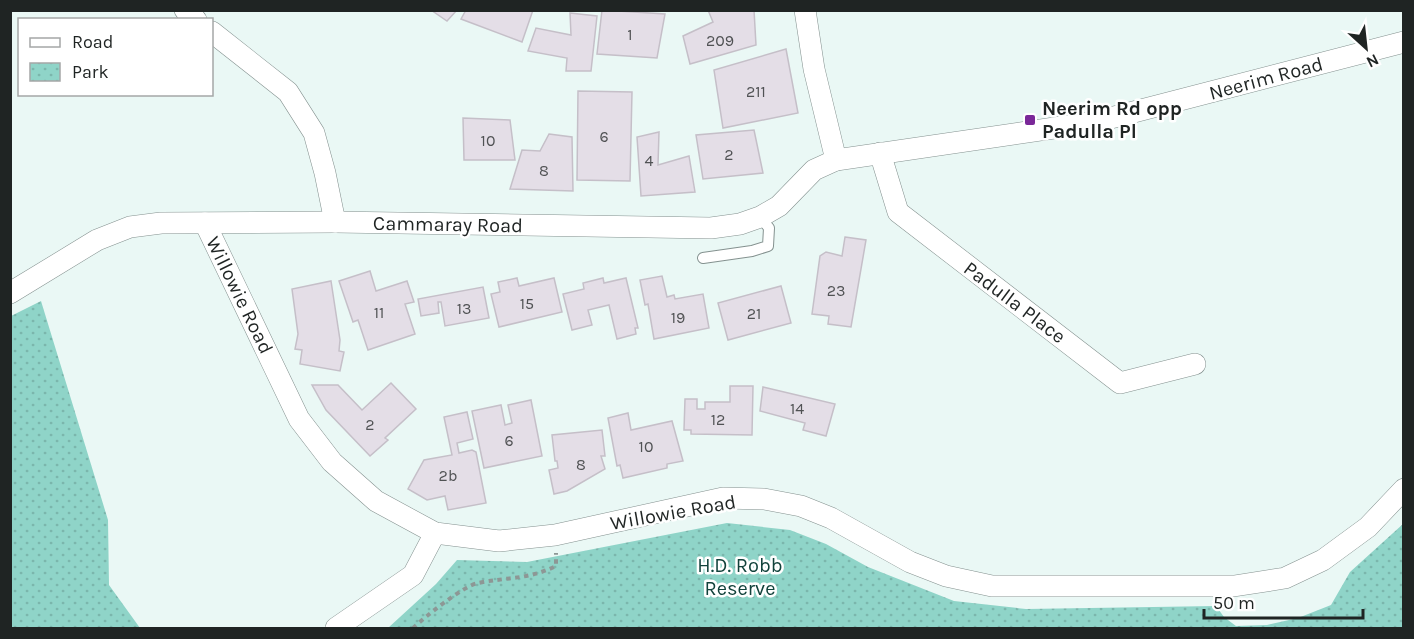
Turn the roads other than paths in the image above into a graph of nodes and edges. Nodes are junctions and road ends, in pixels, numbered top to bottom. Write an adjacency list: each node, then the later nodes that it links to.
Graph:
1 (804, 10): 5 (street)
2 (213, 33): 7 (street)
3 (1404, 42): 4 (street, Neerim Road)
4 (880, 153): 5 (street, Cammaray Road); 11 (street, Padulla Place)
5 (836, 160): 6 (street, Cammaray Road)
6 (760, 217): 7 (street, Cammaray Road); 9 (lane)
7 (335, 222): 8 (street, Cammaray Road)
8 (205, 223): 10 (street, Cammaray Road); 13 (street, Willowie Road)
9 (703, 258)
10 (10, 293)
11 (1196, 364)
12 (1404, 489): 13 (street, Willowie Road)
13 (435, 533): 14 (street)
14 (336, 628)

